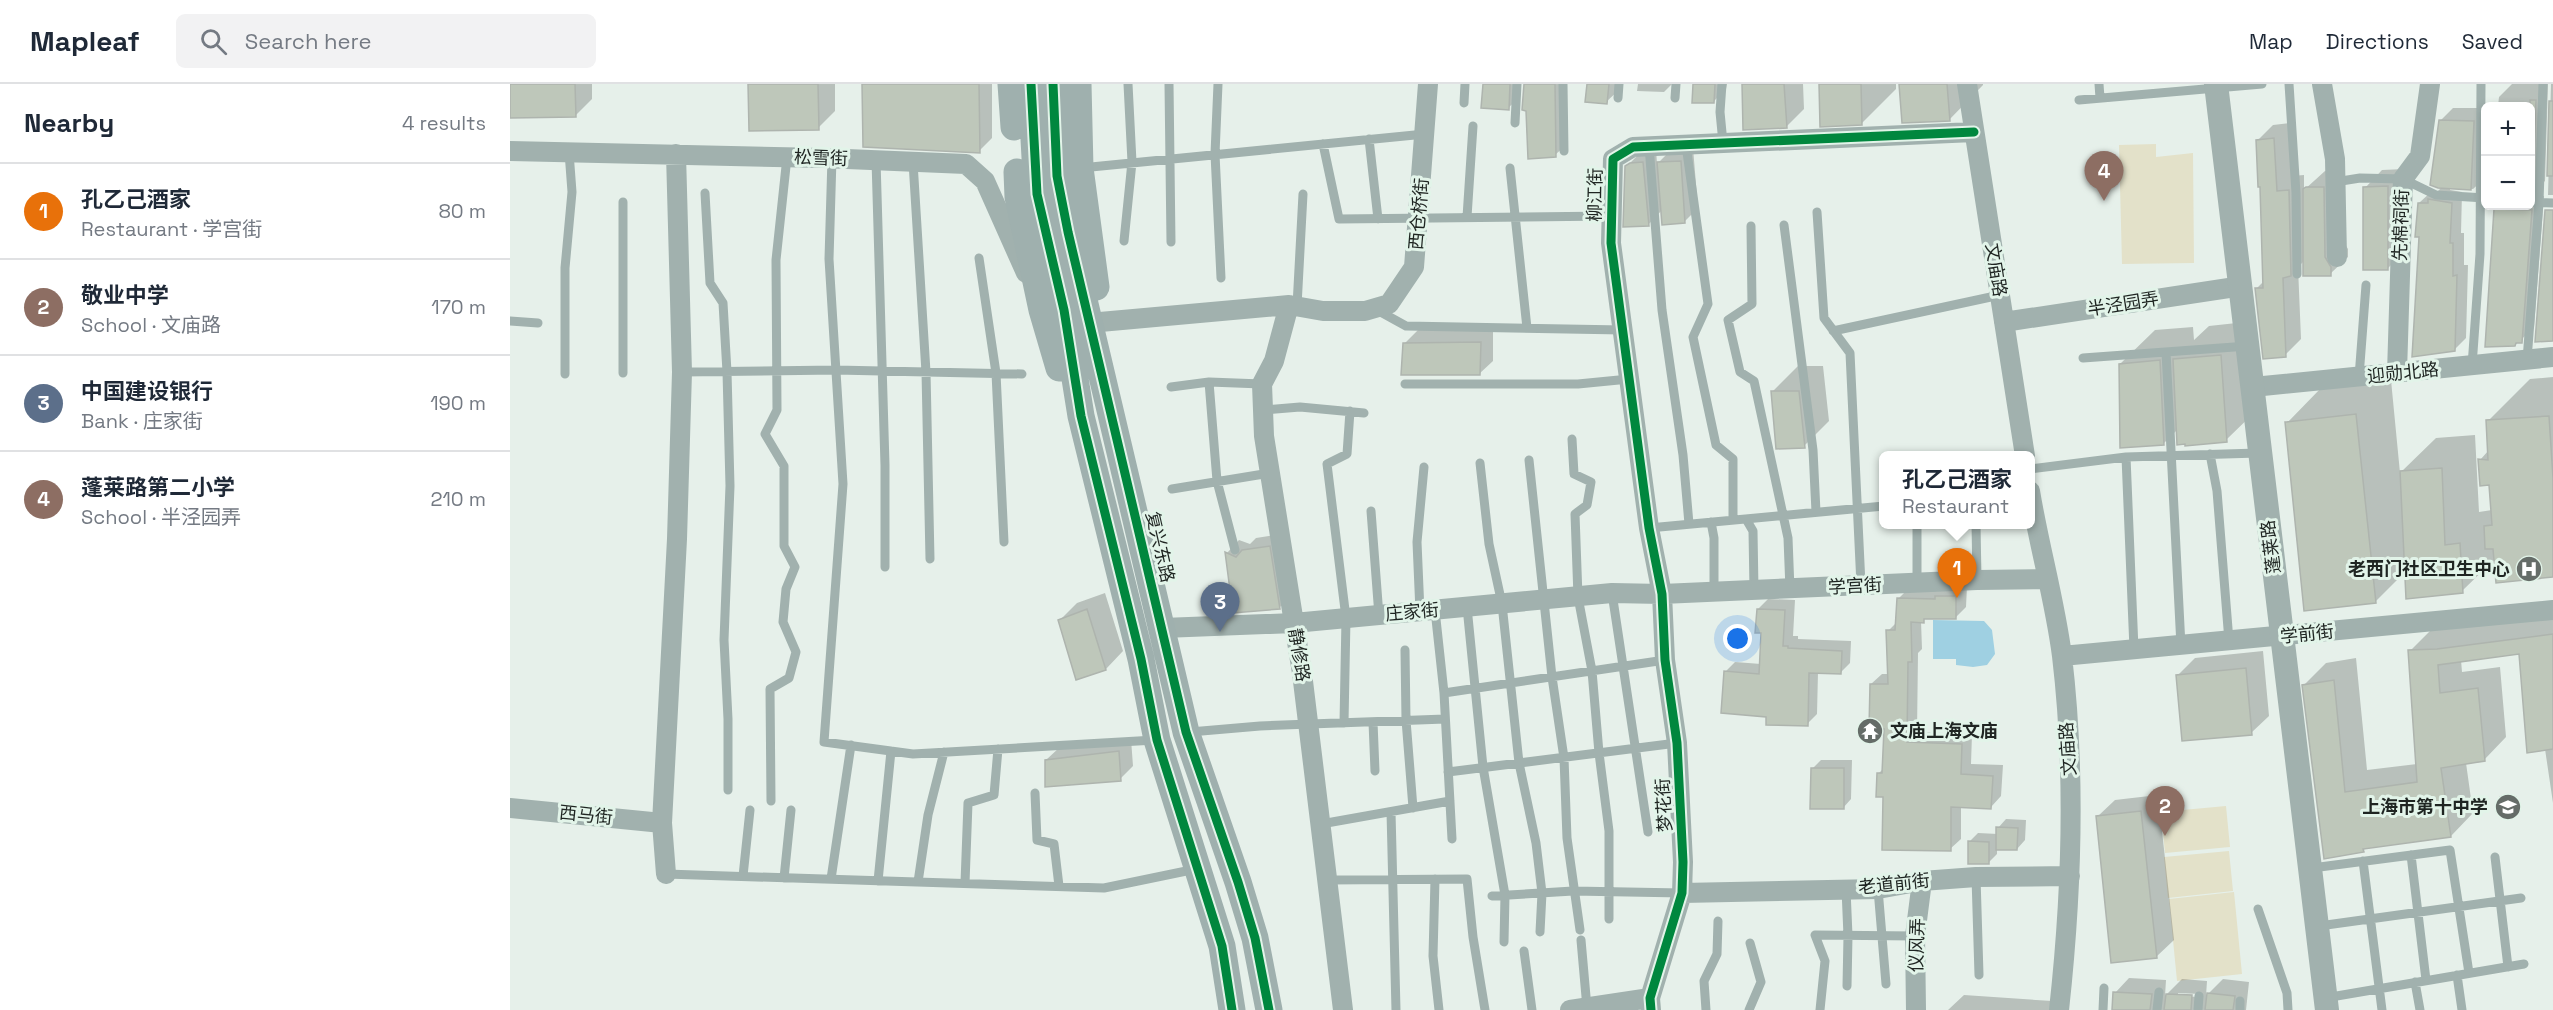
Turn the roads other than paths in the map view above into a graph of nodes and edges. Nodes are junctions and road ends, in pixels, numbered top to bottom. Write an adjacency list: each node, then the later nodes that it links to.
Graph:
1 (1011, 84): 86 (main road)
2 (1031, 84): 122 (main road)
3 (1053, 84): 118 (main road, 复兴东路)
4 (1078, 84): 55 (main road, 复兴东路)
5 (1128, 84): 54 (lane)
6 (1169, 84): 51 (lane)
7 (1218, 84): 46 (lane)
8 (1428, 84): 37 (street, 西仓桥街)
9 (1465, 84): 33 (lane)
10 (1517, 84): 34 (lane)
11 (1563, 84): 45 (lane)
12 (1619, 84): 29 (lane)
13 (1676, 84): 30 (lane)
14 (1722, 84): 39 (lane)
15 (1967, 84): 36 (street, 文庙路)
16 (2099, 84): 31 (lane)
17 (2136, 84): 28 (lane)
18 (2261, 84): 26 (lane)
19 (2289, 84): 79 (lane)
20 (2322, 84): 58 (street)
21 (2430, 84): 57 (street, 先棉祠街)
22 (2481, 84): 48 (lane)
23 (2543, 84): 63 (lane)
24 (2548, 84): 25 (lane)
25 (2553, 84)
26 (2217, 87): 27 (lane); 82 (street, 蓬莱路)
27 (2177, 88): 28 (lane)
28 (2136, 95): 31 (lane)
29 (1618, 98)
30 (1675, 98)
31 (2100, 98): 32 (lane)
32 (2079, 100)
33 (1464, 103)
34 (1515, 123)
35 (1473, 126): 70 (lane)
36 (1974, 132): 39 (street, 柳江街); 83 (street, 文庙路)
37 (1425, 134): 38 (lane); 72 (street, 西仓桥街)
38 (1369, 139): 40 (lane); 71 (lane)
39 (1723, 143): 41 (street, 柳江街)
40 (1323, 144): 46 (lane); 71 (lane)
41 (1686, 145): 42 (street, 柳江街); 143 (lane)
42 (1649, 146): 69 (street, 柳江街); 145 (lane)
43 (510, 151): 44 (street, 松雪街)
44 (569, 152): 47 (street, 松雪街); 109 (lane)
45 (1564, 152)
46 (1215, 153): 51 (lane); 80 (lane)
47 (676, 154): 49 (street, 松雪街); 103 (street)
48 (2482, 156)
49 (787, 157): 50 (street, 松雪街); 101 (lane)
50 (832, 158): 52 (street, 松雪街); 100 (lane)
51 (1169, 158): 54 (lane); 76 (lane)
52 (876, 160): 53 (street, 松雪街); 102 (lane)
53 (913, 162): 86 (street, 松雪街); 105 (lane)
54 (1132, 162): 55 (lane); 75 (lane)
55 (1080, 168): 88 (main road, 复兴东路)
56 (1510, 168): 68 (lane)
57 (2403, 179): 58 (lane); 61 (lane); 108 (street, 先棉祠街)
58 (2335, 182): 77 (street)
59 (705, 194): 104 (lane)
60 (1303, 194): 84 (lane)
61 (2481, 198)
62 (623, 202): 106 (lane)
63 (2535, 202): 64 (lane)
64 (2553, 203)
65 (2482, 210): 99 (lane)
66 (2535, 210): 98 (lane)
67 (1817, 212): 93 (lane)
68 (1514, 216): 69 (lane); 70 (lane); 91 (lane)
69 (1611, 216): 92 (street, 柳江街)
70 (1467, 217): 72 (lane)
71 (1378, 219): 72 (lane)
72 (1418, 219): 85 (street, 西仓桥街)
73 (1751, 225): 140 (lane)
74 (1784, 225): 139 (lane)
75 (1124, 241)
76 (1171, 242)
77 (2337, 257)
78 (979, 258): 107 (lane)
79 (2297, 274)
80 (1221, 278)
81 (2366, 285): 111 (lane)
82 (2242, 286): 89 (street, 半泾园弄); 94 (street, 蓬莱路)
83 (2000, 295): 89 (street, 文庙路); 93 (lane)
84 (1293, 306): 85 (street); 88 (street); 114 (street, 静修路)
85 (1374, 309): 91 (lane)
86 (1042, 310): 122 (main road)
87 (510, 321): 90 (lane)
88 (1100, 322): 118 (main road, 复兴东路)
89 (2004, 322): 124 (street, 文庙路)
90 (538, 323)
91 (1527, 328): 92 (lane)
92 (1623, 330): 112 (street, 柳江街)
93 (1833, 331): 137 (lane)
94 (2248, 346): 95 (lane); 117 (street, 蓬莱路)
95 (2166, 352): 97 (lane); 127 (lane)
96 (2553, 357): 98 (street, 迎勋北路)
97 (2082, 358)
98 (2527, 360): 99 (street, 迎勋北路)
99 (2472, 366): 108 (street, 迎勋北路)
100 (836, 370): 101 (lane); 102 (lane); 193 (lane)
101 (778, 371): 104 (lane); 206 (lane)
102 (880, 371): 105 (lane); 152 (lane)
103 (682, 372): 104 (lane); 213 (street)
104 (727, 372): 204 (lane)
105 (926, 372): 107 (lane); 151 (lane)
106 (623, 373)
107 (996, 373): 110 (lane); 149 (lane)
108 (2397, 373): 111 (street, 迎勋北路)
109 (565, 374)
110 (1022, 374)
111 (2360, 377): 117 (street, 迎勋北路)
112 (1629, 379): 115 (lane); 146 (street, 柳江街)
113 (1209, 382): 114 (lane); 116 (lane); 134 (lane)
114 (1263, 384): 119 (street, 静修路)
115 (1405, 384)
116 (1171, 387)
117 (2253, 387): 125 (street, 蓬莱路)
118 (1110, 407): 171 (main road, 复兴东路)
119 (1263, 410): 120 (lane); 133 (street, 静修路)
120 (1350, 411): 121 (lane); 169 (lane)
121 (1364, 413)
122 (1081, 416): 191 (main road)
123 (1572, 439): 162 (lane)
124 (2024, 451)
125 (2260, 453): 126 (lane); 172 (street, 蓬莱路)
126 (2210, 454): 127 (lane); 173 (lane)
127 (2171, 456): 128 (lane); 174 (lane)
128 (2126, 457): 132 (lane); 176 (lane)
129 (1529, 460): 163 (lane)
130 (1480, 463): 164 (lane)
131 (1424, 467): 167 (lane)
132 (2035, 468)
133 (1270, 473): 134 (lane); 170 (street, 静修路)
134 (1217, 482): 135 (lane); 150 (lane)
135 (1172, 489)
136 (1879, 506): 137 (lane)
137 (1858, 508): 139 (lane); 156 (lane)
138 (1371, 511): 168 (lane)
139 (1816, 512): 140 (lane)
140 (1781, 516): 142 (lane); 158 (lane)
141 (2035, 517): 153 (street, 文庙路)
142 (1746, 519): 143 (lane); 157 (lane)
143 (1733, 520): 144 (lane)
144 (1711, 522): 145 (lane); 159 (lane)
145 (1689, 524): 146 (lane)
146 (1649, 528): 161 (street, 柳江街)
147 (1917, 529): 155 (lane)
148 (1976, 529): 154 (lane)
149 (1004, 542)
150 (1235, 550)
151 (930, 559)
152 (885, 567)
153 (2048, 579): 154 (street, 学宫街); 177 (street, 文庙路)
154 (1977, 580): 155 (street, 学宫街)
155 (1917, 583): 156 (street, 学宫街)
156 (1862, 585): 158 (street, 学宫街)
157 (1754, 590): 158 (street, 学宫街); 159 (street, 学宫街)
158 (1790, 590)
159 (1714, 592): 161 (street, 学宫街)
160 (1612, 594): 161 (street, 庄家街); 162 (street, 庄家街); 179 (lane)
161 (1662, 594): 178 (street, 梦花街)
162 (1578, 597): 163 (street, 庄家街); 180 (lane)
163 (1543, 600): 164 (street, 庄家街); 181 (lane)
164 (1502, 604): 165 (street, 庄家街); 182 (lane)
165 (1467, 607): 167 (street, 庄家街); 183 (lane)
166 (2553, 610): 172 (street, 学前街)
167 (1428, 611): 168 (street, 庄家街); 184 (lane)
168 (1379, 616): 169 (street, 庄家街)
169 (1346, 618): 170 (street, 庄家街); 188 (lane)
170 (1294, 624): 171 (street, 庄家街); 189 (street, 静修路)
171 (1163, 628): 190 (main road, 复兴东路)
172 (2282, 636): 173 (street, 学前街); 221 (street, 蓬莱路)
173 (2229, 641): 174 (street, 学前街)
174 (2181, 646): 176 (street, 学前街)
175 (1405, 650): 186 (lane)
176 (2134, 650): 177 (street, 学前街)
177 (2062, 656): 224 (street, 文庙路)
178 (1665, 660): 179 (lane); 192 (street, 梦花街)
179 (1623, 666): 180 (lane); 195 (lane)
180 (1592, 671): 181 (lane); 198 (lane)
181 (1552, 677): 182 (lane); 199 (lane)
182 (1511, 683): 183 (lane); 200 (lane)
183 (1474, 688): 184 (lane); 201 (lane)
184 (1444, 693): 185 (lane)
185 (1445, 719): 186 (lane); 203 (lane)
186 (1406, 720): 187 (lane); 209 (lane)
187 (1374, 722): 188 (lane); 202 (lane)
188 (1344, 723): 189 (lane)
189 (1309, 724): 190 (lane); 214 (street, 静修路)
190 (1186, 732): 277 (main road, 复兴东路)
191 (1157, 740): 194 (lane); 220 (main road)
192 (1677, 743): 195 (lane); 241 (street, 梦花街)
193 (850, 745): 196 (lane); 227 (lane)
194 (998, 749): 197 (lane); 234 (lane)
195 (1634, 749): 198 (lane); 215 (lane)
196 (891, 751): 197 (lane); 231 (lane)
197 (944, 752): 233 (lane)
198 (1599, 753): 199 (lane); 239 (lane)
199 (1564, 758): 200 (lane); 238 (lane)
200 (1519, 763): 201 (lane); 240 (lane)
201 (1483, 767): 203 (lane); 242 (lane)
202 (1375, 771)
203 (1448, 772): 207 (lane)
204 (729, 790)
205 (1035, 793): 235 (lane)
206 (771, 801)
207 (1450, 801): 209 (lane); 216 (lane)
208 (510, 808): 213 (street, 西马街)
209 (1413, 808): 212 (lane)
210 (750, 810): 223 (lane)
211 (791, 810): 226 (lane)
212 (1391, 812): 214 (lane); 228 (lane)
213 (662, 823): 222 (street)
214 (1321, 824): 230 (street, 静修路)
215 (1648, 832)
216 (1452, 839)
217 (2411, 855): 219 (lane); 246 (lane); 248 (lane)
218 (2495, 857): 245 (lane)
219 (2363, 861): 221 (lane); 250 (lane)
220 (1196, 869): 235 (lane); 276 (main road)
221 (2310, 869): 252 (street, 蓬莱路)
222 (666, 874): 223 (lane)
223 (743, 876): 226 (lane)
224 (2070, 876): 225 (street, 老道前街); 287 (street, 文庙路)
225 (1976, 877): 232 (street, 老道前街); 263 (lane)
226 (784, 878): 227 (lane)
227 (831, 879): 231 (lane)
228 (1393, 879): 229 (lane); 230 (lane); 279 (lane)
229 (1435, 879): 280 (lane); 281 (lane)
230 (1327, 880): 278 (street, 静修路)
231 (878, 881): 233 (lane)
232 (1922, 881): 237 (street, 老道前街); 256 (street, 仪风弄)
233 (918, 882): 234 (lane)
234 (965, 884): 235 (lane)
235 (1059, 886)
236 (1846, 889): 237 (street, 老道前街); 241 (street, 老道前街); 254 (lane)
237 (1878, 890): 255 (lane)
238 (1574, 891): 239 (lane); 240 (lane); 275 (lane)
239 (1609, 892): 241 (lane); 249 (lane)
240 (1542, 893): 242 (lane); 253 (lane)
241 (1682, 893): 273 (street, 梦花街)
242 (1505, 895): 243 (lane); 257 (lane)
243 (1492, 896)
244 (2521, 898): 245 (lane)
245 (2500, 901): 246 (lane); 261 (lane)
246 (2458, 906): 248 (lane); 262 (lane)
247 (2258, 909): 291 (lane)
248 (2418, 912): 250 (lane); 265 (lane)
249 (1609, 919)
250 (2370, 919): 252 (lane); 270 (lane)
251 (1718, 921): 283 (lane)
252 (2317, 926): 274 (street, 蓬莱路)
253 (1540, 932)
254 (1848, 936): 255 (lane); 268 (lane); 285 (lane)
255 (1883, 936): 256 (lane); 267 (lane)
256 (1916, 936): 286 (street, 仪风弄)
257 (1504, 942)
258 (1750, 943): 284 (lane)
259 (1524, 951): 282 (lane)
260 (2524, 964): 261 (lane)
261 (2508, 967): 262 (lane)
262 (2469, 973): 264 (lane)
263 (1979, 975)
264 (2457, 975): 265 (lane); 294 (lane)
265 (2426, 981): 266 (lane)
266 (2415, 982): 270 (lane); 293 (lane)
267 (1887, 984)
268 (1847, 986)
269 (2104, 988): 288 (lane)
270 (2379, 988): 274 (lane); 292 (lane)
271 (2159, 992): 289 (lane)
272 (2199, 996): 290 (lane)
273 (1650, 1004): 275 (street)
274 (2326, 1004)
275 (1585, 1009)
276 (1232, 1010)
277 (1269, 1010)
278 (1343, 1010)
279 (1396, 1010)
280 (1439, 1010)
281 (1485, 1010)
282 (1532, 1010)
283 (1706, 1010)
284 (1749, 1010)
285 (1820, 1010)
286 (1916, 1010)
287 (2059, 1010)
288 (2103, 1010)
289 (2157, 1010)
290 (2198, 1010)
291 (2288, 1010)
292 (2382, 1010)
293 (2420, 1010)
294 (2462, 1010)

